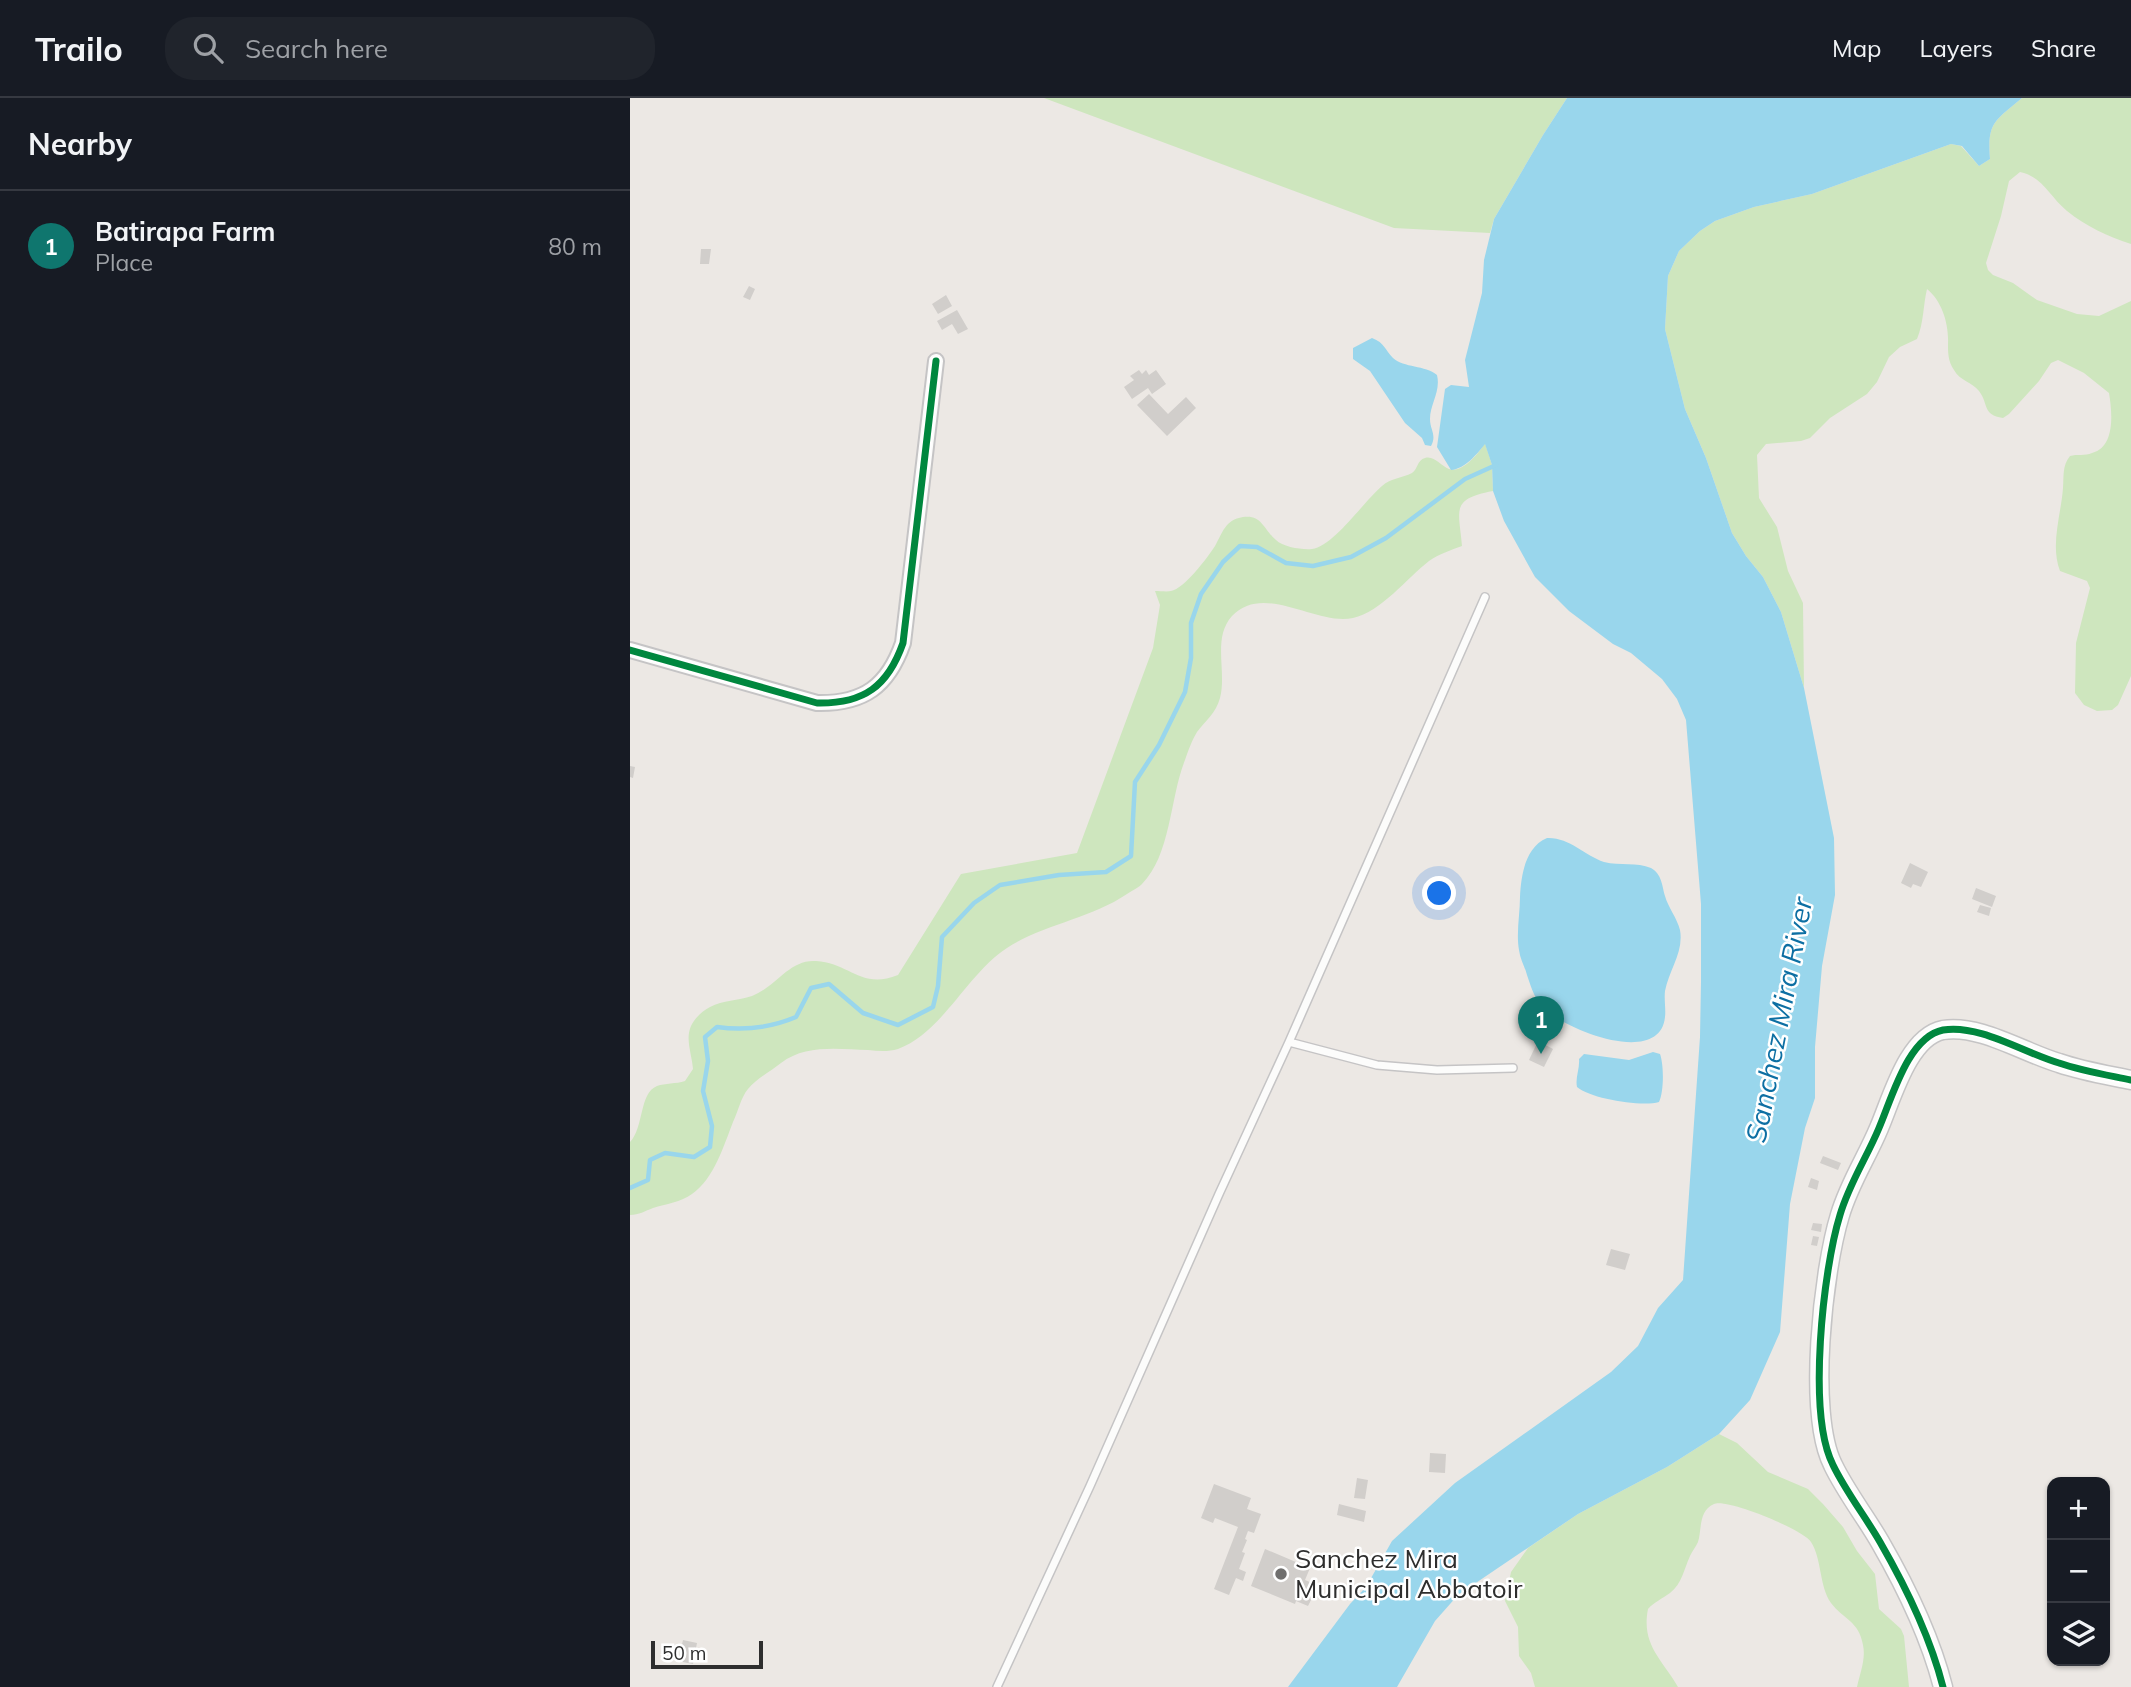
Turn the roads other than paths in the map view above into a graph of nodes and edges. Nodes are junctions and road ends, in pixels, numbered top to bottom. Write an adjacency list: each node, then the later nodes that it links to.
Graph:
1 (936, 361): 3 (street)
2 (1485, 597): 4 (lane)
3 (630, 650)
4 (1289, 1042): 5 (lane); 7 (lane)
5 (1513, 1068)
6 (2131, 1080): 8 (street)
7 (997, 1687)
8 (1943, 1687)

